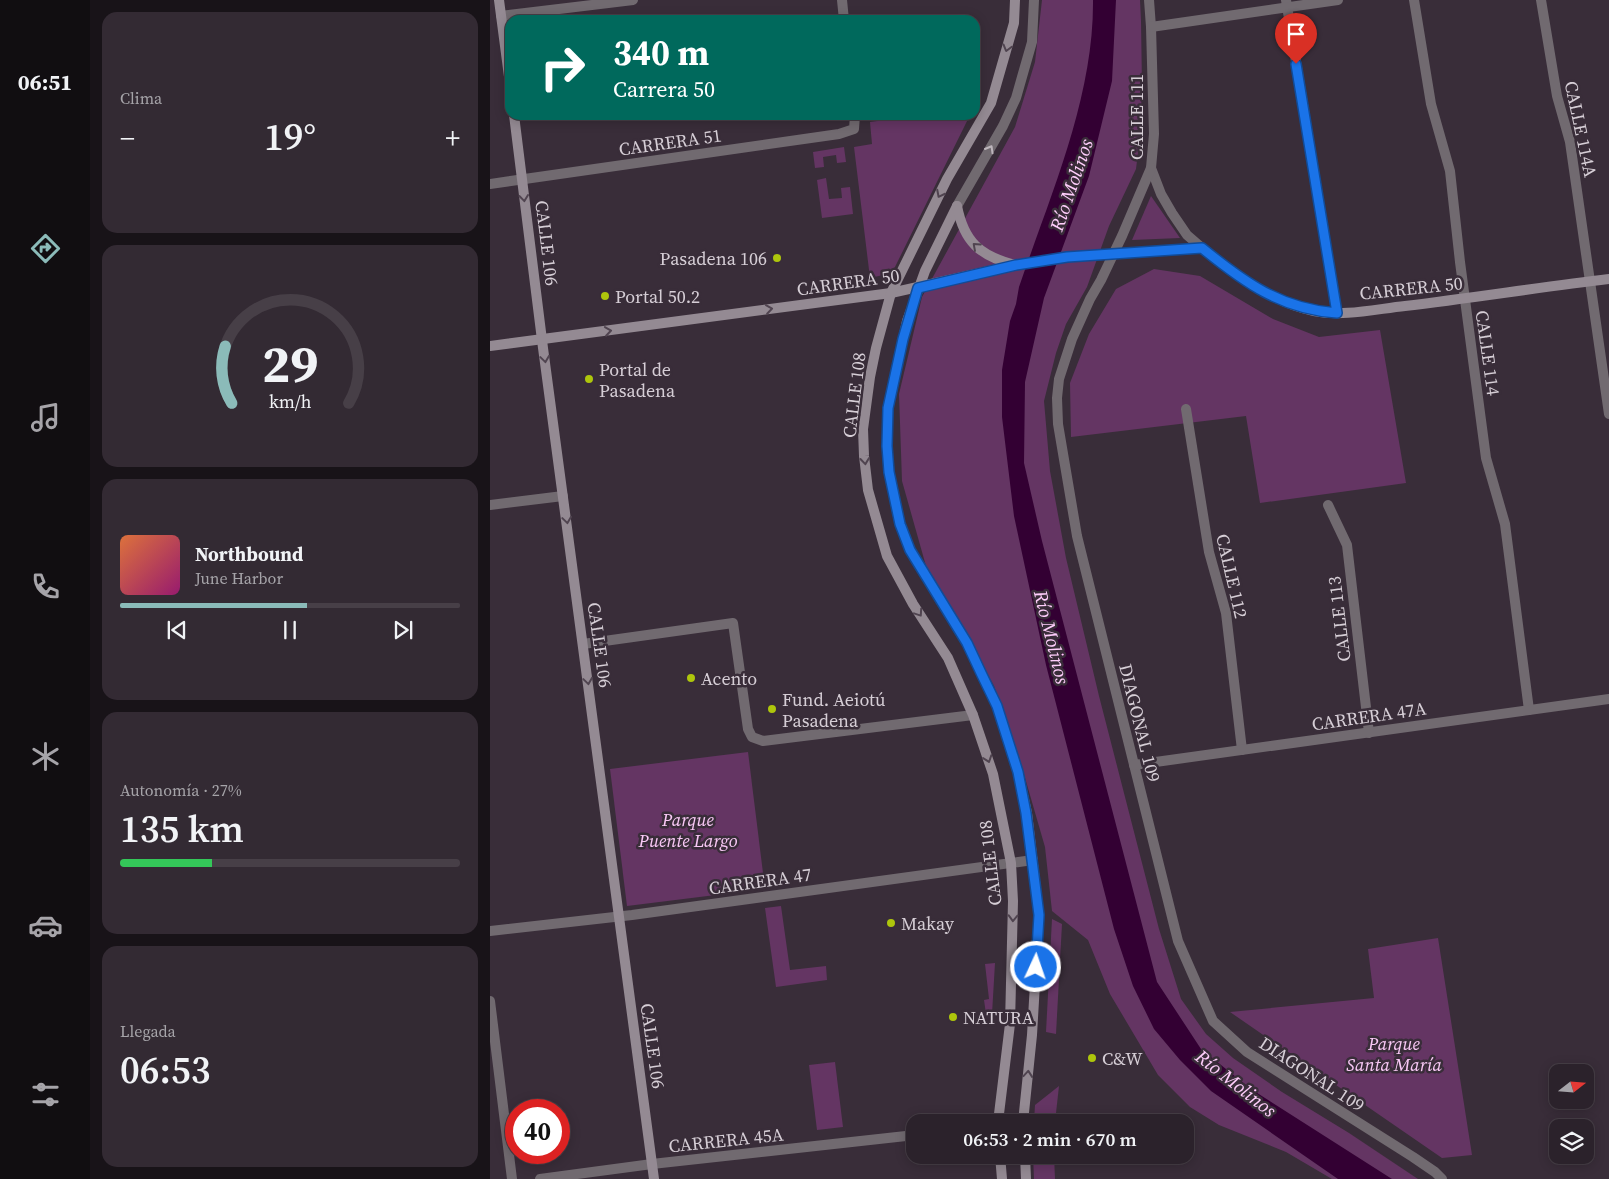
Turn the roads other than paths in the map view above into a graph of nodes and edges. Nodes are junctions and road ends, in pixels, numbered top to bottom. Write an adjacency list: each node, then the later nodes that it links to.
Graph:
1 (499, 0): 13 (street)
2 (633, 0): 11 (street)
3 (842, 0): 12 (street)
4 (1015, 0): 29 (street, CALLE 108, one-way to 29)
5 (1034, 0): 22 (street, CALLE 108, one-way to 5)
6 (1149, 0): 15 (street, CALLE 111)
7 (1338, 0): 10 (street)
8 (1414, 0): 30 (street, CALLE 114)
9 (1541, 0): 27 (street, CALLE 114A)
10 (1286, 4): 15 (street); 31 (street)
11 (509, 15)
12 (844, 15)
13 (501, 16): 14 (street); 16 (street)
14 (505, 16)
15 (1151, 27): 19 (street, CALLE 111)
16 (505, 46)
17 (515, 120): 20 (street, CALLE 106)
18 (855, 120): 20 (street, CARRERA 51)
19 (1151, 168): 23 (street, CALLE 111); 24 (street, DIAGONAL 109)
20 (522, 180): 21 (street, CARRERA 51); 32 (street, CALLE 106, one-way to 32)
21 (490, 184)
22 (957, 206): 25 (street, one-way to 22); 28 (street, CALLE 108)
23 (1202, 248): 24 (street, CARRERA 50); 31 (street, CARRERA 50)
24 (1114, 254): 25 (street, CARRERA 50); 45 (street, DIAGONAL 109)
25 (1020, 264): 28 (street, CARRERA 50)
26 (1609, 279): 27 (street, CARRERA 50)
27 (1590, 281): 30 (street, CARRERA 50); 35 (street, CALLE 114A)
28 (918, 288): 29 (street, CARRERA 50); 46 (street, CALLE 108)
29 (891, 293): 32 (street, CARRERA 50, one-way to 29); 42 (street, CALLE 108, one-way to 42)
30 (1465, 299): 31 (street, CARRERA 50); 41 (street, CALLE 114)
31 (1337, 313)
32 (542, 339): 33 (street, CARRERA 50); 36 (street, CALLE 106, one-way to 36)
33 (490, 346)
34 (1186, 409): 44 (street, CALLE 112)
35 (1609, 414)
36 (563, 496): 37 (street); 39 (street, CALLE 106, one-way to 39)
37 (490, 505)
38 (1328, 506): 43 (street, CALLE 113)
39 (583, 644): 42 (street); 48 (street, CALLE 106, one-way to 48)
40 (1609, 700): 41 (street, CARRERA 47A)
41 (1529, 710): 43 (street, CARRERA 47A)
42 (973, 715): 47 (street, CALLE 108, one-way to 47)
43 (1369, 733): 44 (street, CARRERA 47A)
44 (1242, 750): 45 (street, CARRERA 47A)
45 (1134, 765): 63 (street, DIAGONAL 109)
46 (1033, 860): 47 (street, CARRERA 47); 53 (street, CALLE 108, one-way to 46)
47 (1011, 863): 48 (street, CARRERA 47); 52 (street, CALLE 108, one-way to 52)
48 (619, 916): 49 (street, CARRERA 47); 55 (street, CALLE 106)
49 (490, 931)
50 (490, 1001): 51 (street)
51 (494, 1068): 58 (street)
52 (999, 1114)
53 (1025, 1114)
54 (906, 1136): 55 (street, CARRERA 45A)
55 (652, 1164): 59 (street, CARRERA 45A); 60 (street, CALLE 106)
56 (1001, 1164): 61 (street)
57 (1025, 1164): 62 (street)
58 (512, 1179)
59 (540, 1179)
60 (654, 1179)
61 (1002, 1179)
62 (1026, 1179)
63 (1442, 1179)

